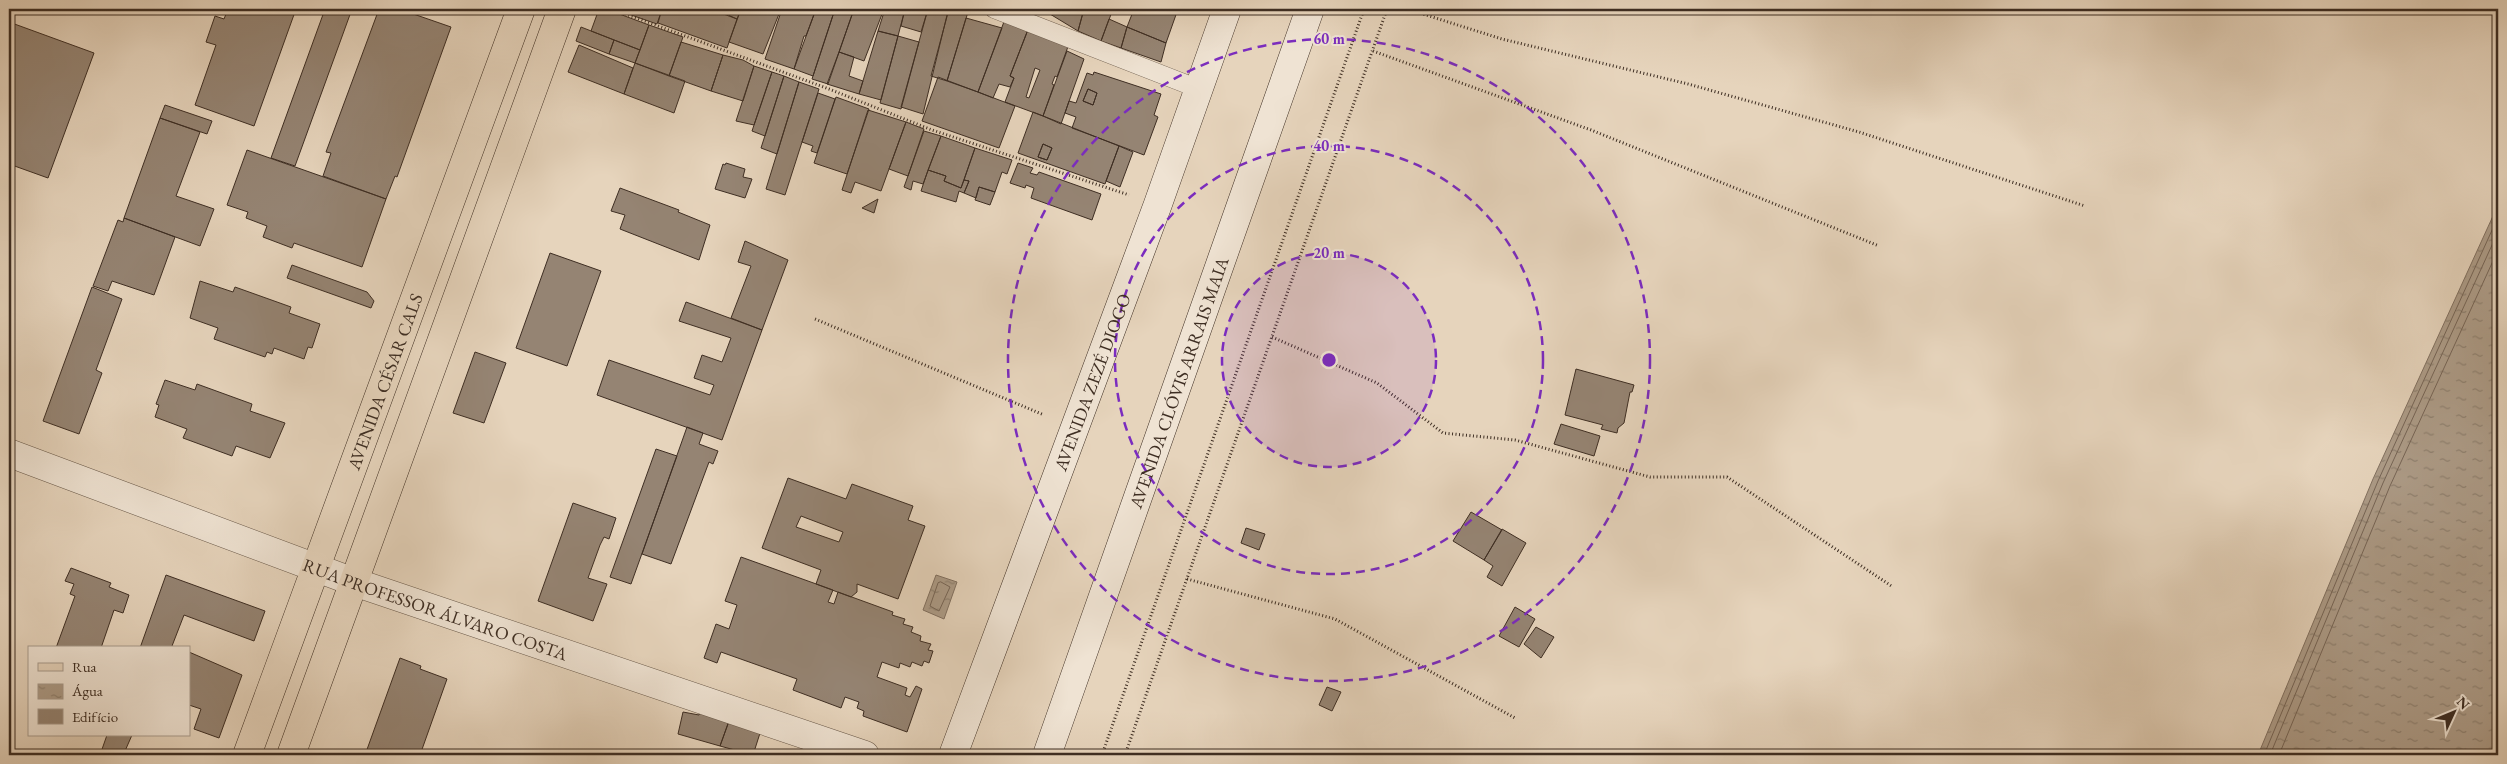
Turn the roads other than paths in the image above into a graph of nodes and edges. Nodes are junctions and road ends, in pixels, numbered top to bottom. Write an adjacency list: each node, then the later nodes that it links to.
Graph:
1 (521, 9): 8 (main road, AVENIDA CÉSAR CALS)
2 (562, 9): 9 (main road)
3 (994, 9): 6 (lane)
4 (1228, 9): 6 (main road, AVENIDA ZEZÉ DIOGO)
5 (1310, 9): 14 (main road, AVENIDA CLÓVIS ARRAIS MAIA)
6 (1199, 89): 13 (main road, AVENIDA ZEZÉ DIOGO)
7 (9, 453): 8 (main road, RUA PROFESSOR ÁLVARO COSTA)
8 (316, 567): 9 (main road, RUA PROFESSOR ÁLVARO COSTA); 10 (main road, AVENIDA CÉSAR CALS)
9 (354, 582): 11 (main road); 12 (main road, RUA PROFESSOR ÁLVARO COSTA)
10 (247, 755)
11 (291, 755)
12 (865, 755)
13 (953, 755)
14 (1047, 755)

